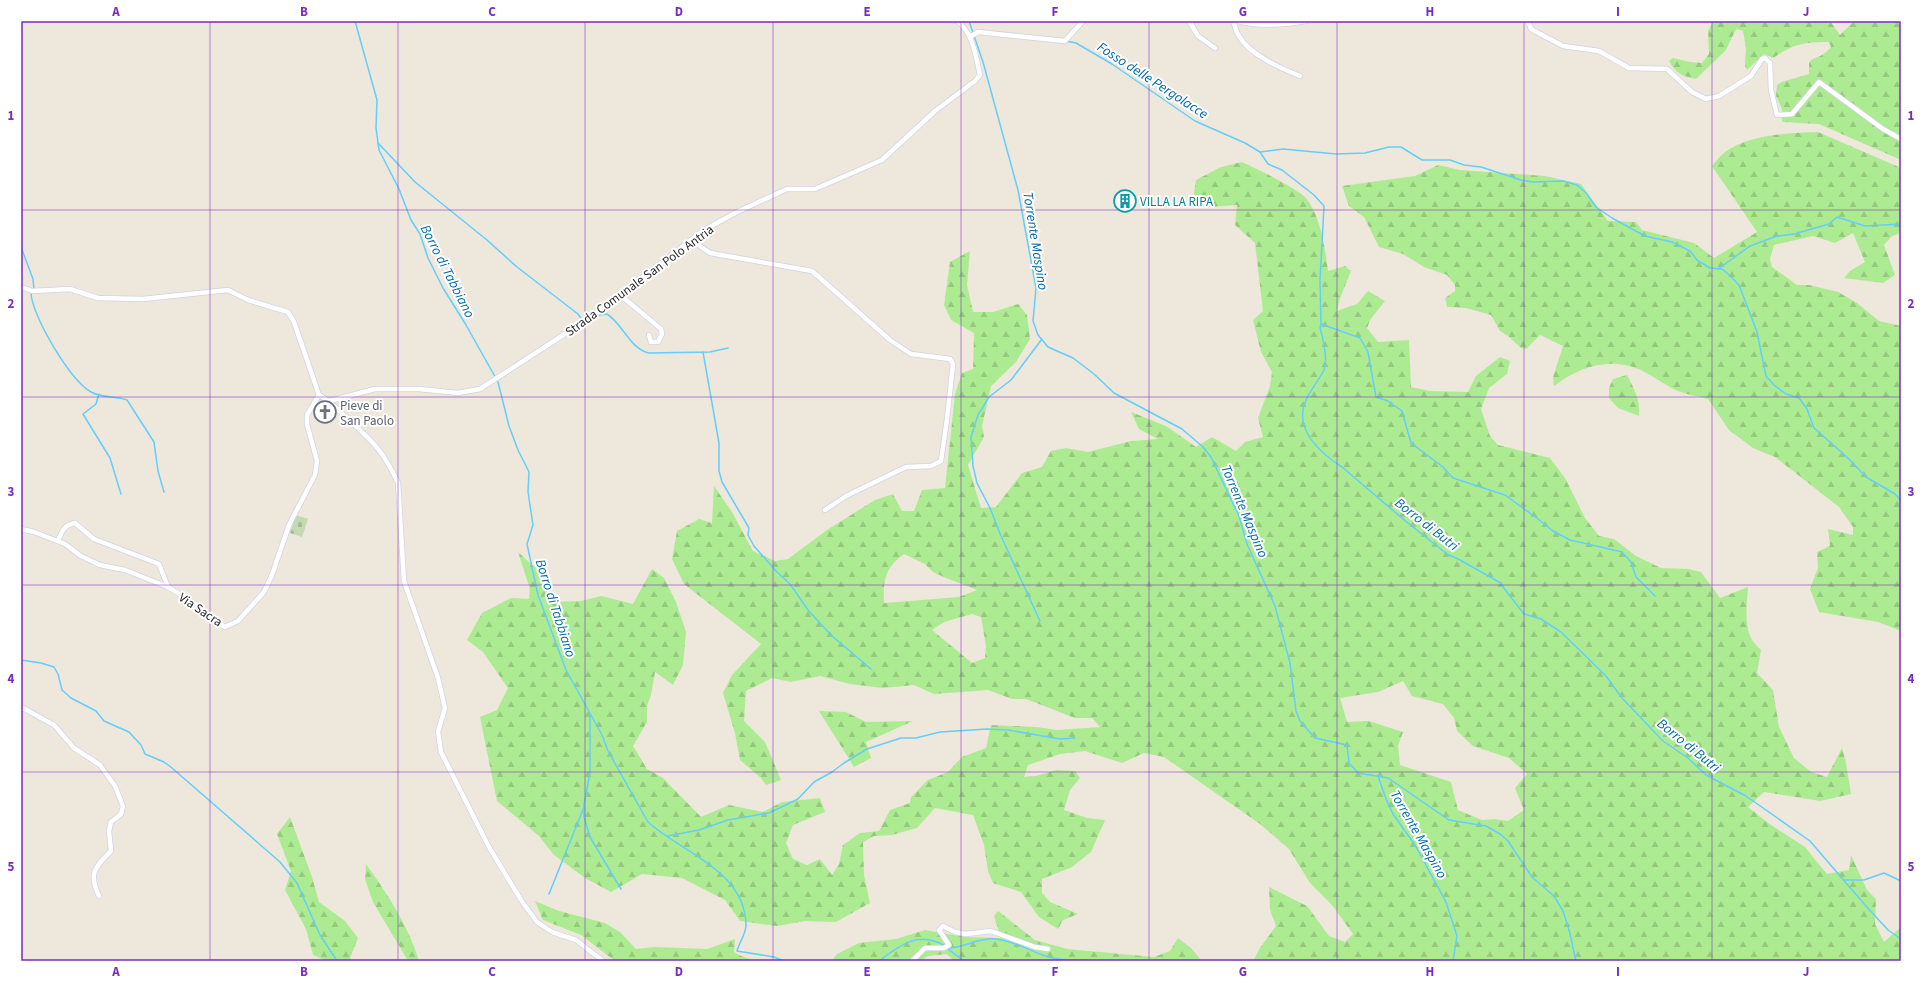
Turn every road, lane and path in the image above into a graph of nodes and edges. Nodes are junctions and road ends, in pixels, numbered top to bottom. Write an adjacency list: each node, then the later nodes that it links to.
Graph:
1 (957, 21): 8 (street, Strada Comunale San Polo Antria)
2 (1083, 21): 8 (street)
3 (1189, 21): 9 (street)
4 (1233, 21): 10 (street)
5 (1238, 21): 6 (street)
6 (1306, 21)
7 (1528, 21): 11 (street)
8 (970, 37): 12 (street, Strada Comunale San Polo Antria)
9 (1215, 48)
10 (1300, 76)
11 (1901, 139)
12 (691, 240): 14 (street, Strada Comunale San Polo Antria); 18 (street)
13 (21, 287): 16 (street)
14 (619, 294): 15 (street); 17 (street, Strada Comunale San Polo Antria)
15 (649, 335)
16 (319, 395): 17 (street); 21 (street, Via Sacra)
17 (329, 401): 25 (street)
18 (825, 510)
19 (21, 530): 20 (street, Via Sacra)
20 (58, 541): 21 (street, Via Sacra); 21 (street)
21 (168, 587)
22 (21, 707): 23 (street)
23 (99, 896)
24 (1048, 949): 26 (street)
25 (604, 961)
26 (912, 961)

